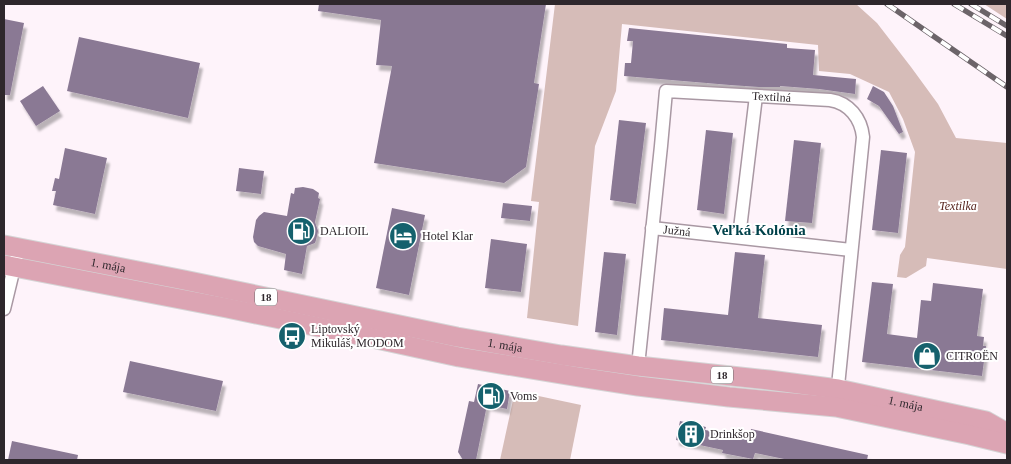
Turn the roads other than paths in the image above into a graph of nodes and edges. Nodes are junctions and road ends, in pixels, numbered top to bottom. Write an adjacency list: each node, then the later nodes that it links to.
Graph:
1 (756, 96): 2 (street, Textilná); 3 (street); 5 (street, Textilná)
2 (652, 228): 3 (street, Južná); 8 (street, Textilná)
3 (739, 237): 5 (street, Južná)
4 (11, 246): 6 (street); 8 (main road, 1. mája / 18)
5 (851, 250): 9 (street, Textilná)
6 (9, 266): 7 (street); 9 (main road, 1. mája / 18)
7 (4, 309)
8 (638, 366): 9 (main road, 1. mája / 18)
9 (837, 398): 10 (main road, 1. mája / 18); 11 (main road, 1. mája / 18)
10 (1007, 433)
11 (1007, 444)

